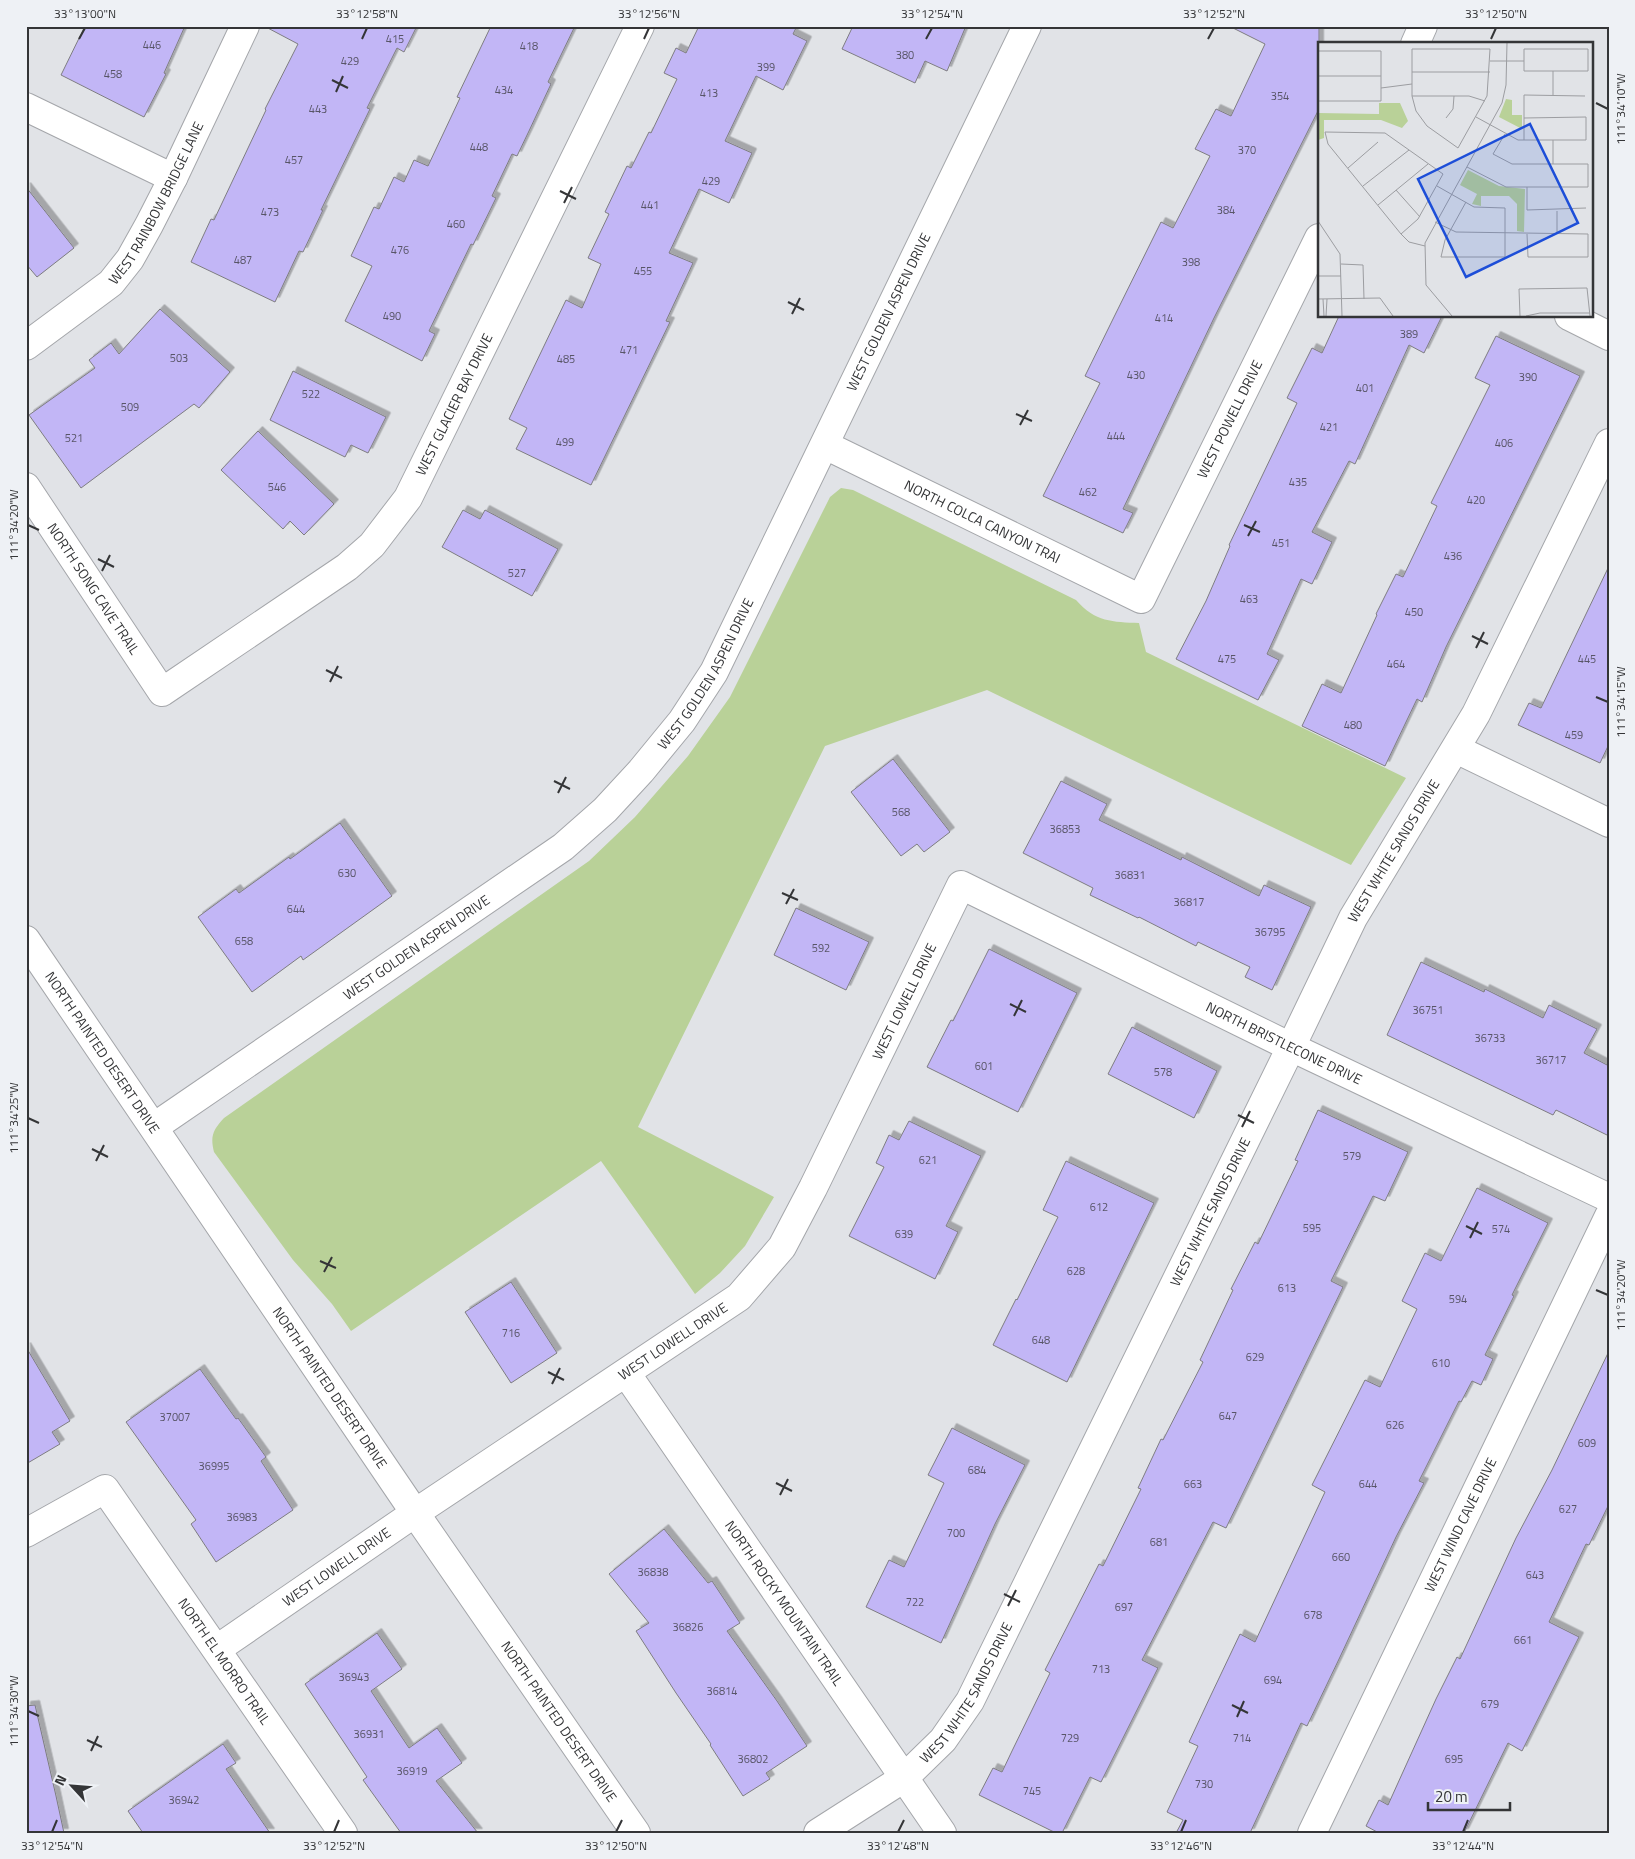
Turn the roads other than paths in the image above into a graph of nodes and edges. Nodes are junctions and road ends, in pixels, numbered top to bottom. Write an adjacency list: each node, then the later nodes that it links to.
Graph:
1 (245, 26): 7 (street, WEST RAINBOW BRIDGE LANE)
2 (640, 26): 16 (street, WEST GLACIER BAY DRIVE)
3 (1027, 26): 13 (street, WEST GOLDEN ASPEN DRIVE)
4 (1423, 26): 5 (street)
5 (1415, 42)
6 (26, 107): 7 (street)
7 (173, 178): 11 (street, WEST RAINBOW BRIDGE LANE)
8 (1318, 240): 15 (street, WEST POWELL DRIVE)
9 (1573, 318): 10 (street)
10 (1609, 336)
11 (26, 346)
12 (1609, 442): 17 (street, WEST WHITE SANDS DRIVE)
13 (825, 445): 15 (street, NORTH COLCA CANYON TRAI); 22 (street, WEST GOLDEN ASPEN DRIVE)
14 (26, 487): 16 (street, NORTH SONG CAVE TRAIL)
15 (1141, 599)
16 (162, 692)
17 (1456, 749): 18 (street); 21 (street, WEST WHITE SANDS DRIVE)
18 (1609, 823)
19 (961, 885): 21 (street, NORTH BRISTLECONE DRIVE); 25 (street, WEST LOWELL DRIVE)
20 (26, 940): 22 (street, NORTH PAINTED DESERT DRIVE)
21 (1291, 1047): 23 (street, NORTH BRISTLECONE DRIVE); 29 (street, WEST WHITE SANDS DRIVE)
22 (154, 1127): 26 (street, NORTH PAINTED DESERT DRIVE)
23 (1609, 1198)
24 (1609, 1216): 34 (street, WEST WIND CAVE DRIVE)
25 (626, 1373): 26 (street, WEST LOWELL DRIVE); 29 (street, NORTH ROCKY MOUNTAIN TRAIL)
26 (415, 1514): 28 (street, WEST LOWELL DRIVE); 31 (street, NORTH PAINTED DESERT DRIVE)
27 (26, 1533): 28 (street, NORTH EL MORRO TRAIL)
28 (217, 1649): 30 (street, NORTH EL MORRO TRAIL)
29 (904, 1778): 32 (street, WEST WHITE SANDS DRIVE); 33 (street, NORTH ROCKY MOUNTAIN TRAIL)
30 (343, 1833)
31 (636, 1833)
32 (818, 1833)
33 (942, 1833)
34 (1312, 1833)

